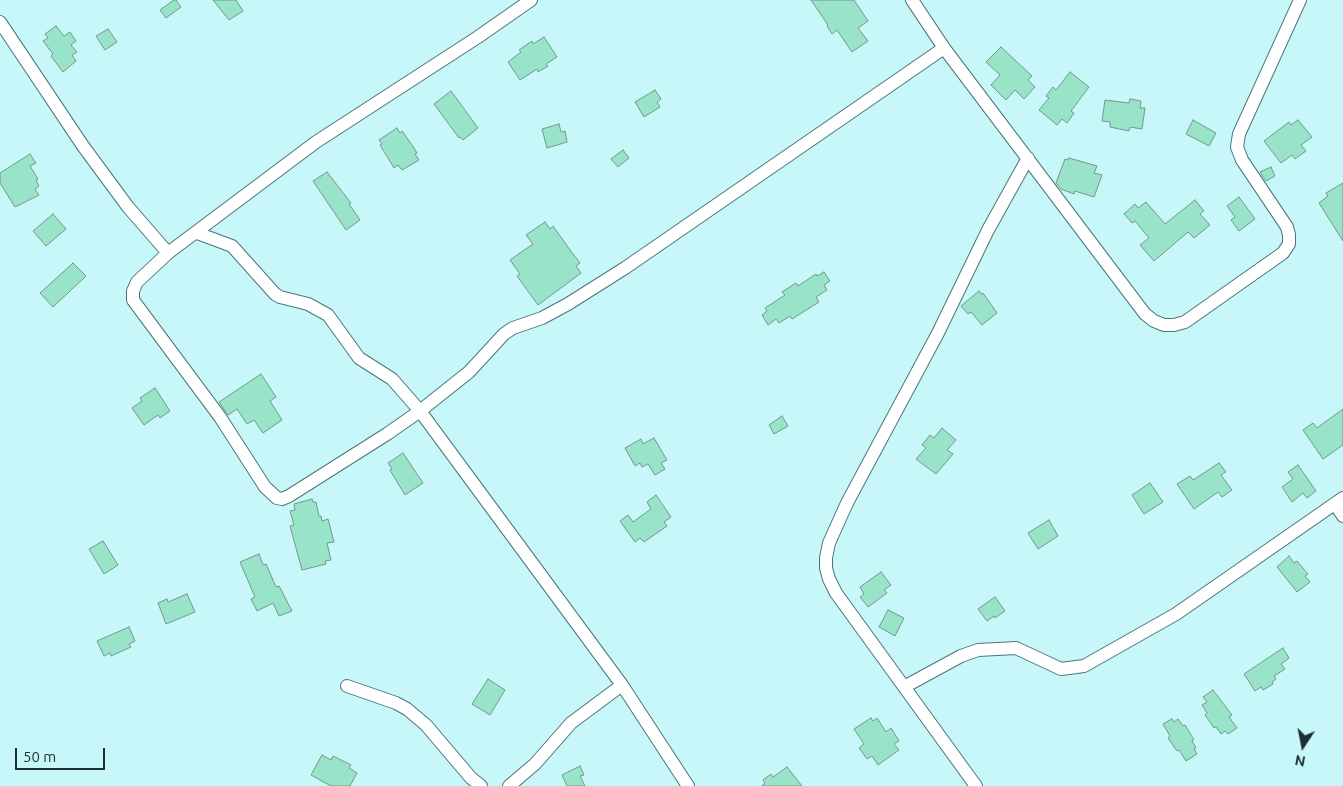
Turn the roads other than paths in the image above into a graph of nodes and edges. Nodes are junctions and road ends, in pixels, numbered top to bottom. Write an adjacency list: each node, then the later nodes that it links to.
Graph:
1 (531, 0): 7 (street)
2 (912, 0): 5 (street)
3 (1300, 0): 6 (street)
4 (0, 22): 8 (street)
5 (944, 48): 6 (street); 9 (street)
6 (1028, 158): 14 (street)
7 (197, 233): 8 (street); 9 (street)
8 (168, 254): 9 (street)
9 (420, 411): 12 (street)
10 (1339, 501): 11 (street); 14 (street)
11 (1343, 516)
12 (622, 684): 16 (street); 17 (street)
13 (347, 686): 15 (street)
14 (904, 687): 18 (street)
15 (481, 786)
16 (509, 786)
17 (688, 786)
18 (976, 786)

